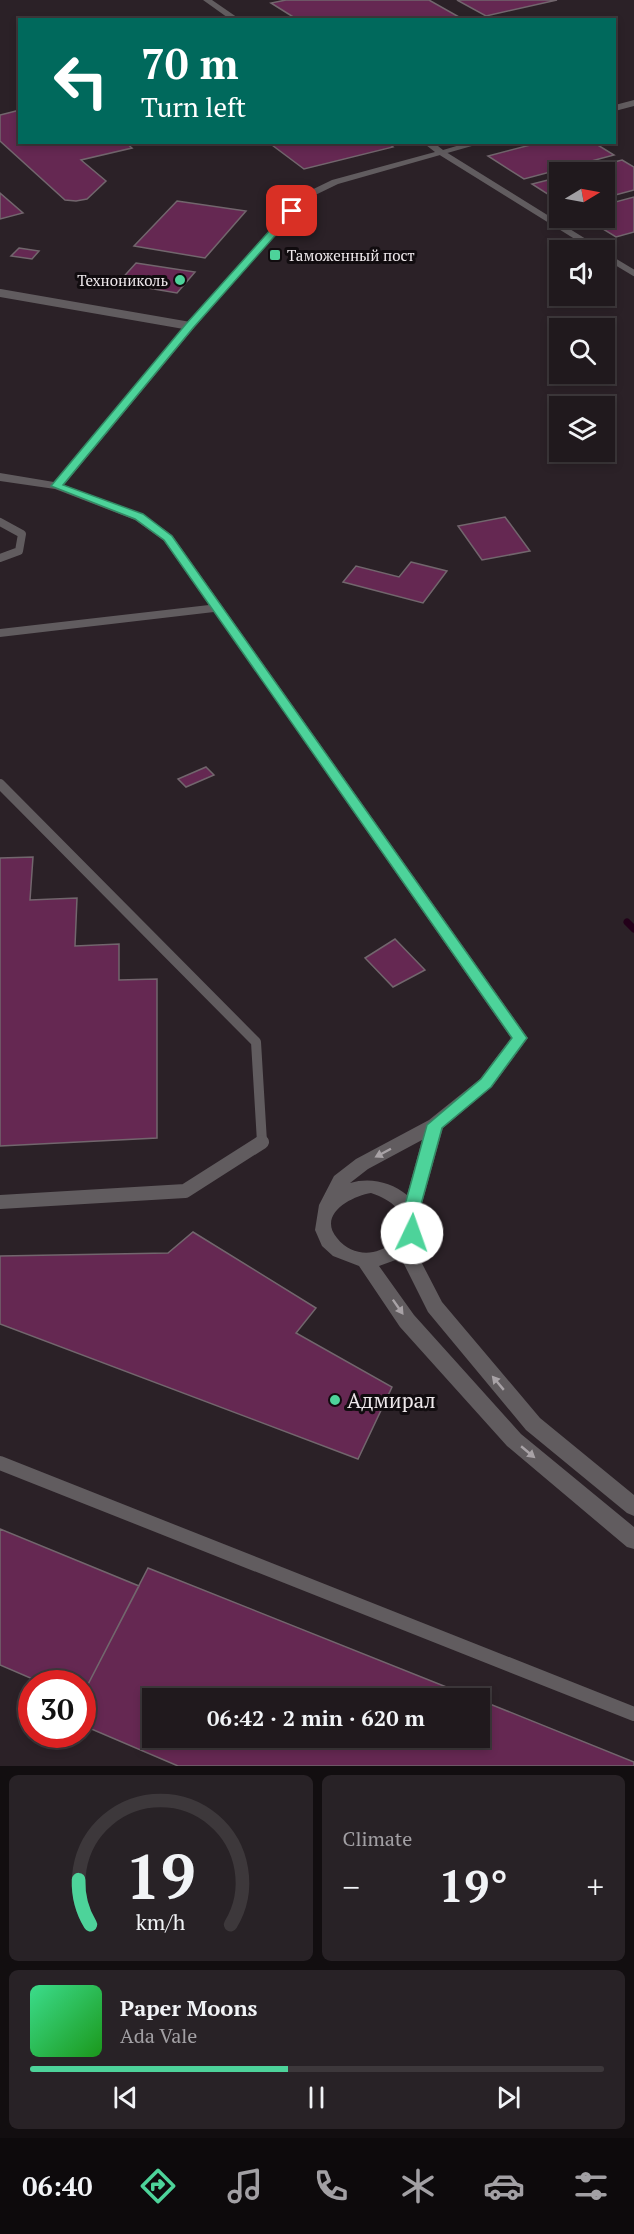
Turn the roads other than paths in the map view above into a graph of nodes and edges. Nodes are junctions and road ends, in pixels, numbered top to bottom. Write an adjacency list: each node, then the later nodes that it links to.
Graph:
1 (207, 0): 2 (street)
2 (234, 18)
3 (634, 104): 4 (street)
4 (616, 108)
5 (429, 144): 7 (street)
6 (475, 144): 7 (street)
7 (442, 153): 8 (lane); 12 (street)
8 (582, 240)
9 (615, 262): 10 (lane)
10 (634, 273)
11 (0, 292): 12 (lane)
12 (190, 326): 14 (street)
13 (0, 477): 14 (street)
14 (57, 486): 17 (street)
15 (0, 522): 16 (lane)
16 (0, 558)
17 (216, 608): 18 (street); 20 (street)
18 (0, 633)
19 (0, 784): 21 (lane)
20 (435, 1125): 22 (street, one-way to 22); 23 (street)
21 (0, 1202)
22 (328, 1205): 23 (street); 25 (street)
23 (411, 1212): 24 (street)
24 (404, 1246): 25 (street); 27 (street, one-way to 24)
25 (364, 1259): 28 (street, one-way to 28)
26 (0, 1463): 29 (lane)
27 (634, 1507)
28 (634, 1540)
29 (634, 1714)

